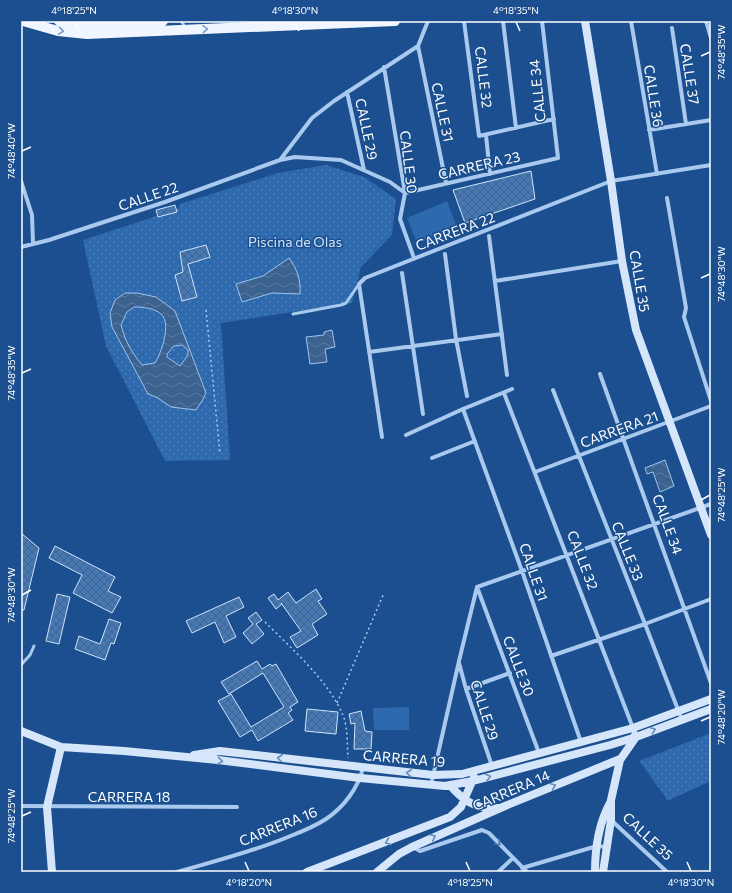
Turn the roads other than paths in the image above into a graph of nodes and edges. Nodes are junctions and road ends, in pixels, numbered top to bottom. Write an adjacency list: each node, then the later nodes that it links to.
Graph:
1 (23, 21): 13 (main road, one-way to 13)
2 (59, 21): 3 (main road)
3 (163, 21)
4 (395, 21): 12 (main road)
5 (428, 21): 16 (street)
6 (464, 21): 24 (street, CALLE 32)
7 (503, 21): 22 (street)
8 (542, 21): 19 (street, CALLE 34)
9 (585, 21): 32 (street, CALLE 35)
10 (631, 21): 23 (street, CALLE 36)
11 (706, 21): 15 (street)
12 (234, 24): 13 (main road, one-way to 12)
13 (184, 26)
14 (672, 28): 21 (street, CALLE 37)
15 (711, 38)
16 (418, 46): 17 (street); 33 (street, CALLE 31)
17 (384, 67): 18 (street); 34 (street, CALLE 30)
18 (347, 92): 26 (street); 28 (street, CALLE 29)
19 (554, 120): 22 (street); 25 (street, CALLE 34)
20 (711, 120): 21 (street)
21 (686, 124): 23 (street)
22 (516, 128): 24 (street)
23 (649, 130): 30 (street, CALLE 36)
24 (486, 135): 29 (street)
25 (558, 158): 29 (street, CARRERA 23)
26 (280, 160): 28 (street, CALLE 22); 37 (street, CALLE 22)
27 (711, 165): 30 (street, CARRERA 22)
28 (364, 170): 34 (street, CALLE 22)
29 (490, 174): 33 (street, CARRERA 23)
30 (656, 174): 32 (street, CARRERA 22)
31 (21, 181): 37 (street)
32 (611, 181): 40 (street, CARRERA 22); 41 (street, CALLE 35)
33 (446, 183): 34 (street, CARRERA 23)
34 (405, 193): 40 (street, CALLE 30)
35 (668, 198): 56 (street)
36 (489, 236): 43 (street)
37 (34, 243): 38 (street, CALLE 22)
38 (21, 247)
39 (445, 254): 47 (street)
40 (414, 258): 44 (street, CARRERA 22)
41 (622, 261): 43 (street); 60 (street, CALLE 35)
42 (402, 273): 48 (street)
43 (495, 281): 46 (street)
44 (359, 284): 45 (lane); 49 (street)
45 (293, 314)
46 (502, 334): 47 (street); 51 (street)
47 (456, 339): 48 (street); 55 (street)
48 (413, 346): 49 (street); 59 (street)
49 (369, 352): 62 (street)
50 (600, 374): 63 (street, CALLE 34)
51 (507, 375)
52 (512, 389): 54 (street)
53 (553, 390): 65 (street, CALLE 33)
54 (504, 393): 58 (street); 67 (street, CALLE 32)
55 (467, 396)
56 (711, 401)
57 (711, 406): 60 (street, CARRERA 21)
58 (463, 409): 61 (street); 64 (street, CALLE 31)
59 (423, 414)
60 (669, 422): 63 (street, CARRERA 21); 69 (street, CALLE 35)
61 (406, 435)
62 (382, 437)
63 (623, 438): 65 (street, CARRERA 21); 70 (street, CALLE 34)
64 (475, 441): 66 (street); 74 (street, CALLE 31)
65 (578, 455): 67 (street, CARRERA 21); 72 (street, CALLE 33)
66 (432, 458)
67 (535, 472): 73 (street, CALLE 32)
68 (711, 504): 69 (street)
69 (701, 508): 70 (street); 71 (street, CALLE 35)
70 (654, 524): 72 (street); 77 (street, CALLE 34)
71 (711, 535)
72 (611, 540): 73 (street); 78 (street, CALLE 33)
73 (567, 555): 74 (street); 79 (street, CALLE 32)
74 (522, 571): 75 (street); 81 (street, CALLE 31)
75 (477, 587): 82 (street); 84 (street, CALLE 30)
76 (711, 599): 77 (street)
77 (684, 609): 78 (street); 85 (street, CALLE 34)
78 (646, 624): 79 (street); 89 (street, CALLE 33)
79 (600, 640): 81 (street); 91 (street, CALLE 32)
80 (34, 646): 83 (lane)
81 (552, 656): 95 (street, CALLE 31)
82 (459, 660): 86 (street, CALLE 29); 104 (street)
83 (21, 665)
84 (510, 673): 86 (street); 98 (street, CALLE 30)
85 (711, 683)
86 (466, 689): 101 (street, CALLE 29)
87 (711, 699): 89 (street, CARRERA 19)
88 (711, 709): 90 (street, CARRERA 19)
89 (678, 711): 90 (street, CALLE 33); 91 (street, CARRERA 19)
90 (682, 720): 94 (street, CARRERA 19, one-way to 90)
91 (633, 728): 93 (street, CARRERA 19); 94 (street, CALLE 32)
92 (21, 731): 97 (street, CARRERA 19)
93 (600, 737): 95 (street, CARRERA 19); 96 (street)
94 (636, 737): 96 (street, CARRERA 19); 100 (street)
95 (581, 743): 98 (street, CARRERA 19)
96 (610, 745): 100 (street); 106 (street, CARRERA 19, one-way to 96)
97 (61, 747): 99 (street, CARRERA 19); 113 (street)
98 (539, 754): 101 (street, CARRERA 19)
99 (181, 757): 102 (street, CARRERA 19, one-way to 99); 105 (street, CARRERA 19, one-way to 105)
100 (620, 759): 109 (street); 112 (street, CARRERA 14, one-way to 100)
101 (492, 766): 103 (street, CARRERA 19)
102 (362, 768): 104 (street, CARRERA 19, one-way to 102); 105 (street, CARRERA 16)
103 (476, 771): 104 (street, CARRERA 19); 106 (street, CARRERA 14)
104 (433, 775): 107 (street)
105 (360, 778): 107 (street, CARRERA 19); 122 (street, CARRERA 16)
106 (473, 781): 108 (street, CARRERA 19); 110 (street, CARRERA 14)
107 (431, 785): 108 (street, CARRERA 19)
108 (450, 785): 110 (street)
109 (611, 800): 115 (street); 116 (street)
110 (465, 801): 112 (street); 123 (street, CARRERA 14, one-way to 123)
111 (21, 806): 113 (street, CARRERA 18)
112 (506, 806): 117 (street, CARRERA 14, one-way to 112)
113 (47, 807): 114 (street, CARRERA 18); 121 (street)
114 (237, 807)
115 (611, 820): 118 (street); 129 (street, CALLE 35)
116 (597, 846): 118 (street); 120 (street); 127 (street)
117 (412, 847): 119 (street, CARRERA 14, one-way to 119); 124 (street, CARRERA 14)
118 (607, 847): 128 (street)
119 (513, 858): 120 (street); 125 (street)
120 (522, 868): 126 (street)
121 (52, 872)
122 (178, 872)
123 (307, 872)
124 (377, 872)
125 (498, 872)
126 (527, 872)
127 (595, 872)
128 (603, 872)
129 (667, 872)

